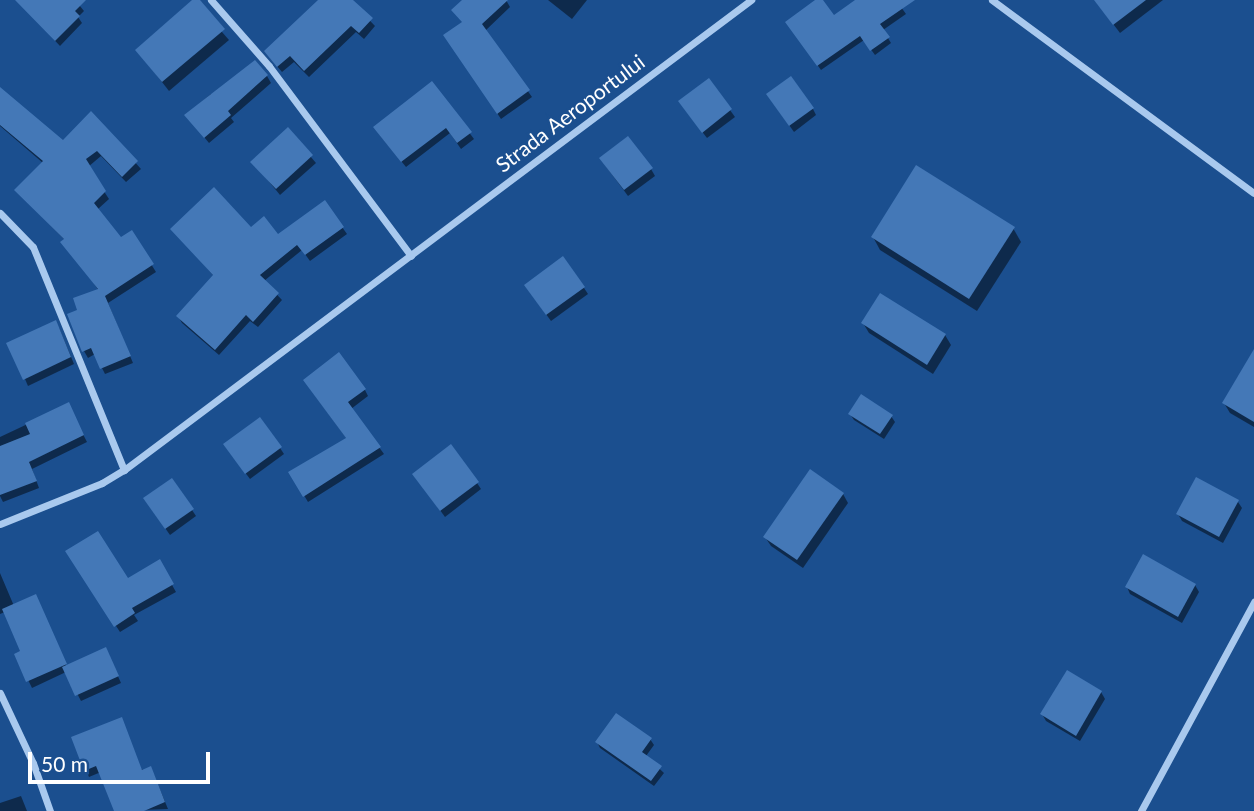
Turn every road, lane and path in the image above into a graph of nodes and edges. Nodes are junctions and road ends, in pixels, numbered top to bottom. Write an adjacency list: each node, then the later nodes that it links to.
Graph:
1 (211, 0): 6 (street)
2 (751, 0): 6 (street, Strada Aeroportului)
3 (992, 0): 4 (street)
4 (1254, 193)
5 (0, 213): 7 (street)
6 (411, 256): 7 (street, Strada Aeroportului)
7 (124, 470): 8 (street, Strada Aeroportului)
8 (0, 524)
9 (1254, 602): 12 (street)
10 (0, 693): 11 (street)
11 (50, 811)
12 (1141, 811)

